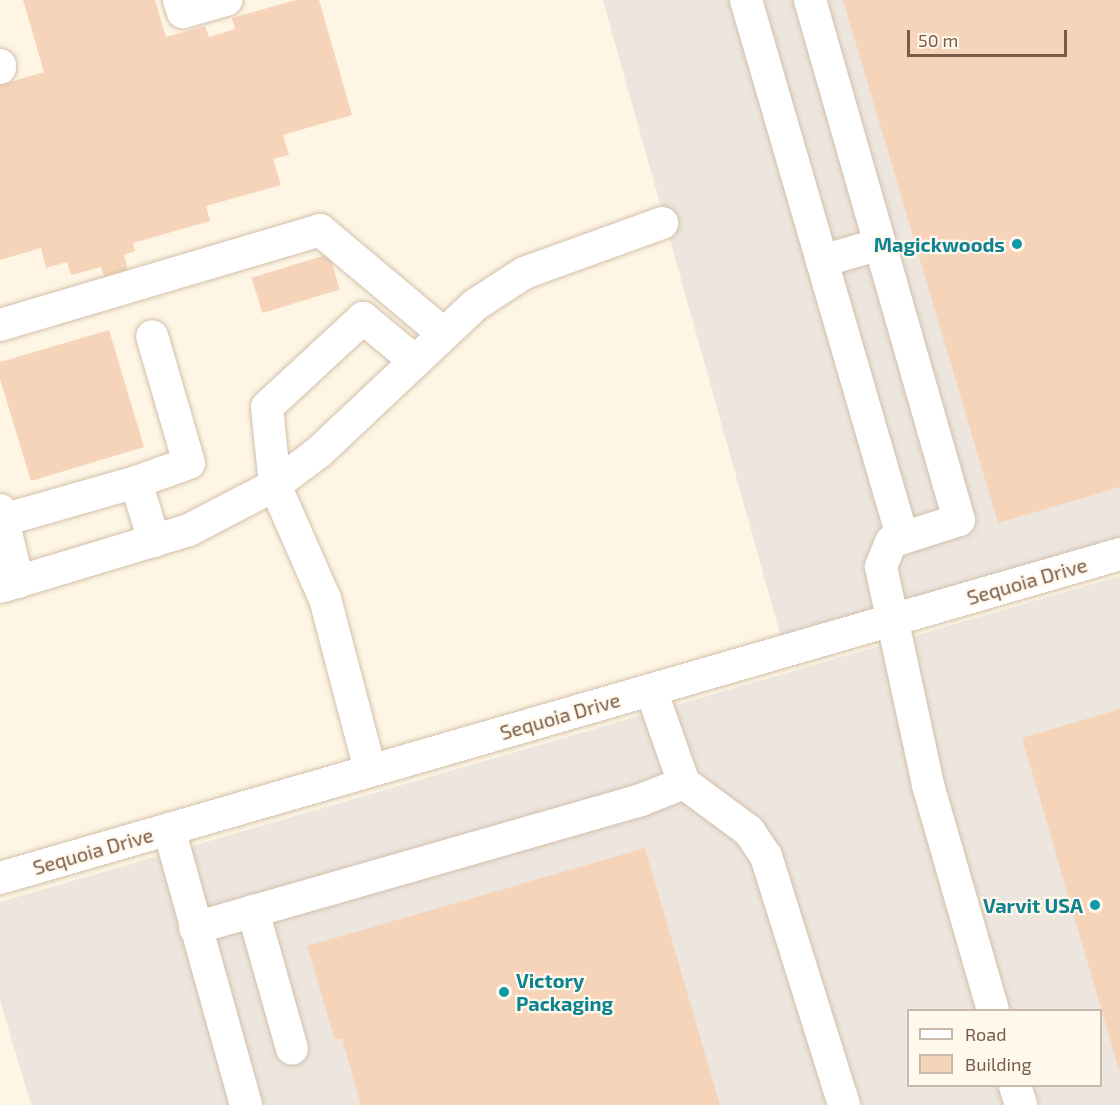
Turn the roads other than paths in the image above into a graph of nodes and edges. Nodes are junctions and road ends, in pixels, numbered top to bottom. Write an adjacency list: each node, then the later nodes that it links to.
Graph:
1 (179, 0): 2 (street)
2 (226, 0)
3 (746, 0): 7 (street)
4 (810, 0): 6 (street)
5 (662, 223): 9 (street)
6 (880, 244): 7 (street); 15 (street)
7 (822, 261): 15 (street)
8 (0, 325): 9 (street)
9 (444, 334): 11 (street)
10 (152, 336): 12 (street)
11 (415, 361): 13 (street); 13 (street)
12 (136, 482): 14 (street); 16 (street)
13 (275, 485): 16 (street); 21 (street)
14 (2, 515): 18 (street)
15 (902, 536): 19 (street)
16 (153, 541): 18 (street)
17 (1120, 554): 19 (street, Sequoia Drive)
18 (9, 584)
19 (894, 619): 20 (street, Sequoia Drive); 27 (street)
20 (651, 690): 21 (street, Sequoia Drive); 22 (street)
21 (370, 770): 23 (street, Sequoia Drive)
22 (684, 783): 25 (street); 31 (street)
23 (169, 829): 24 (street, Sequoia Drive); 26 (street)
24 (0, 878)
25 (253, 911): 26 (street); 28 (street)
26 (195, 928): 30 (street)
27 (992, 1009)
28 (292, 1049)
29 (1015, 1087): 32 (street)
30 (246, 1105)
31 (844, 1105)
32 (1021, 1105)

